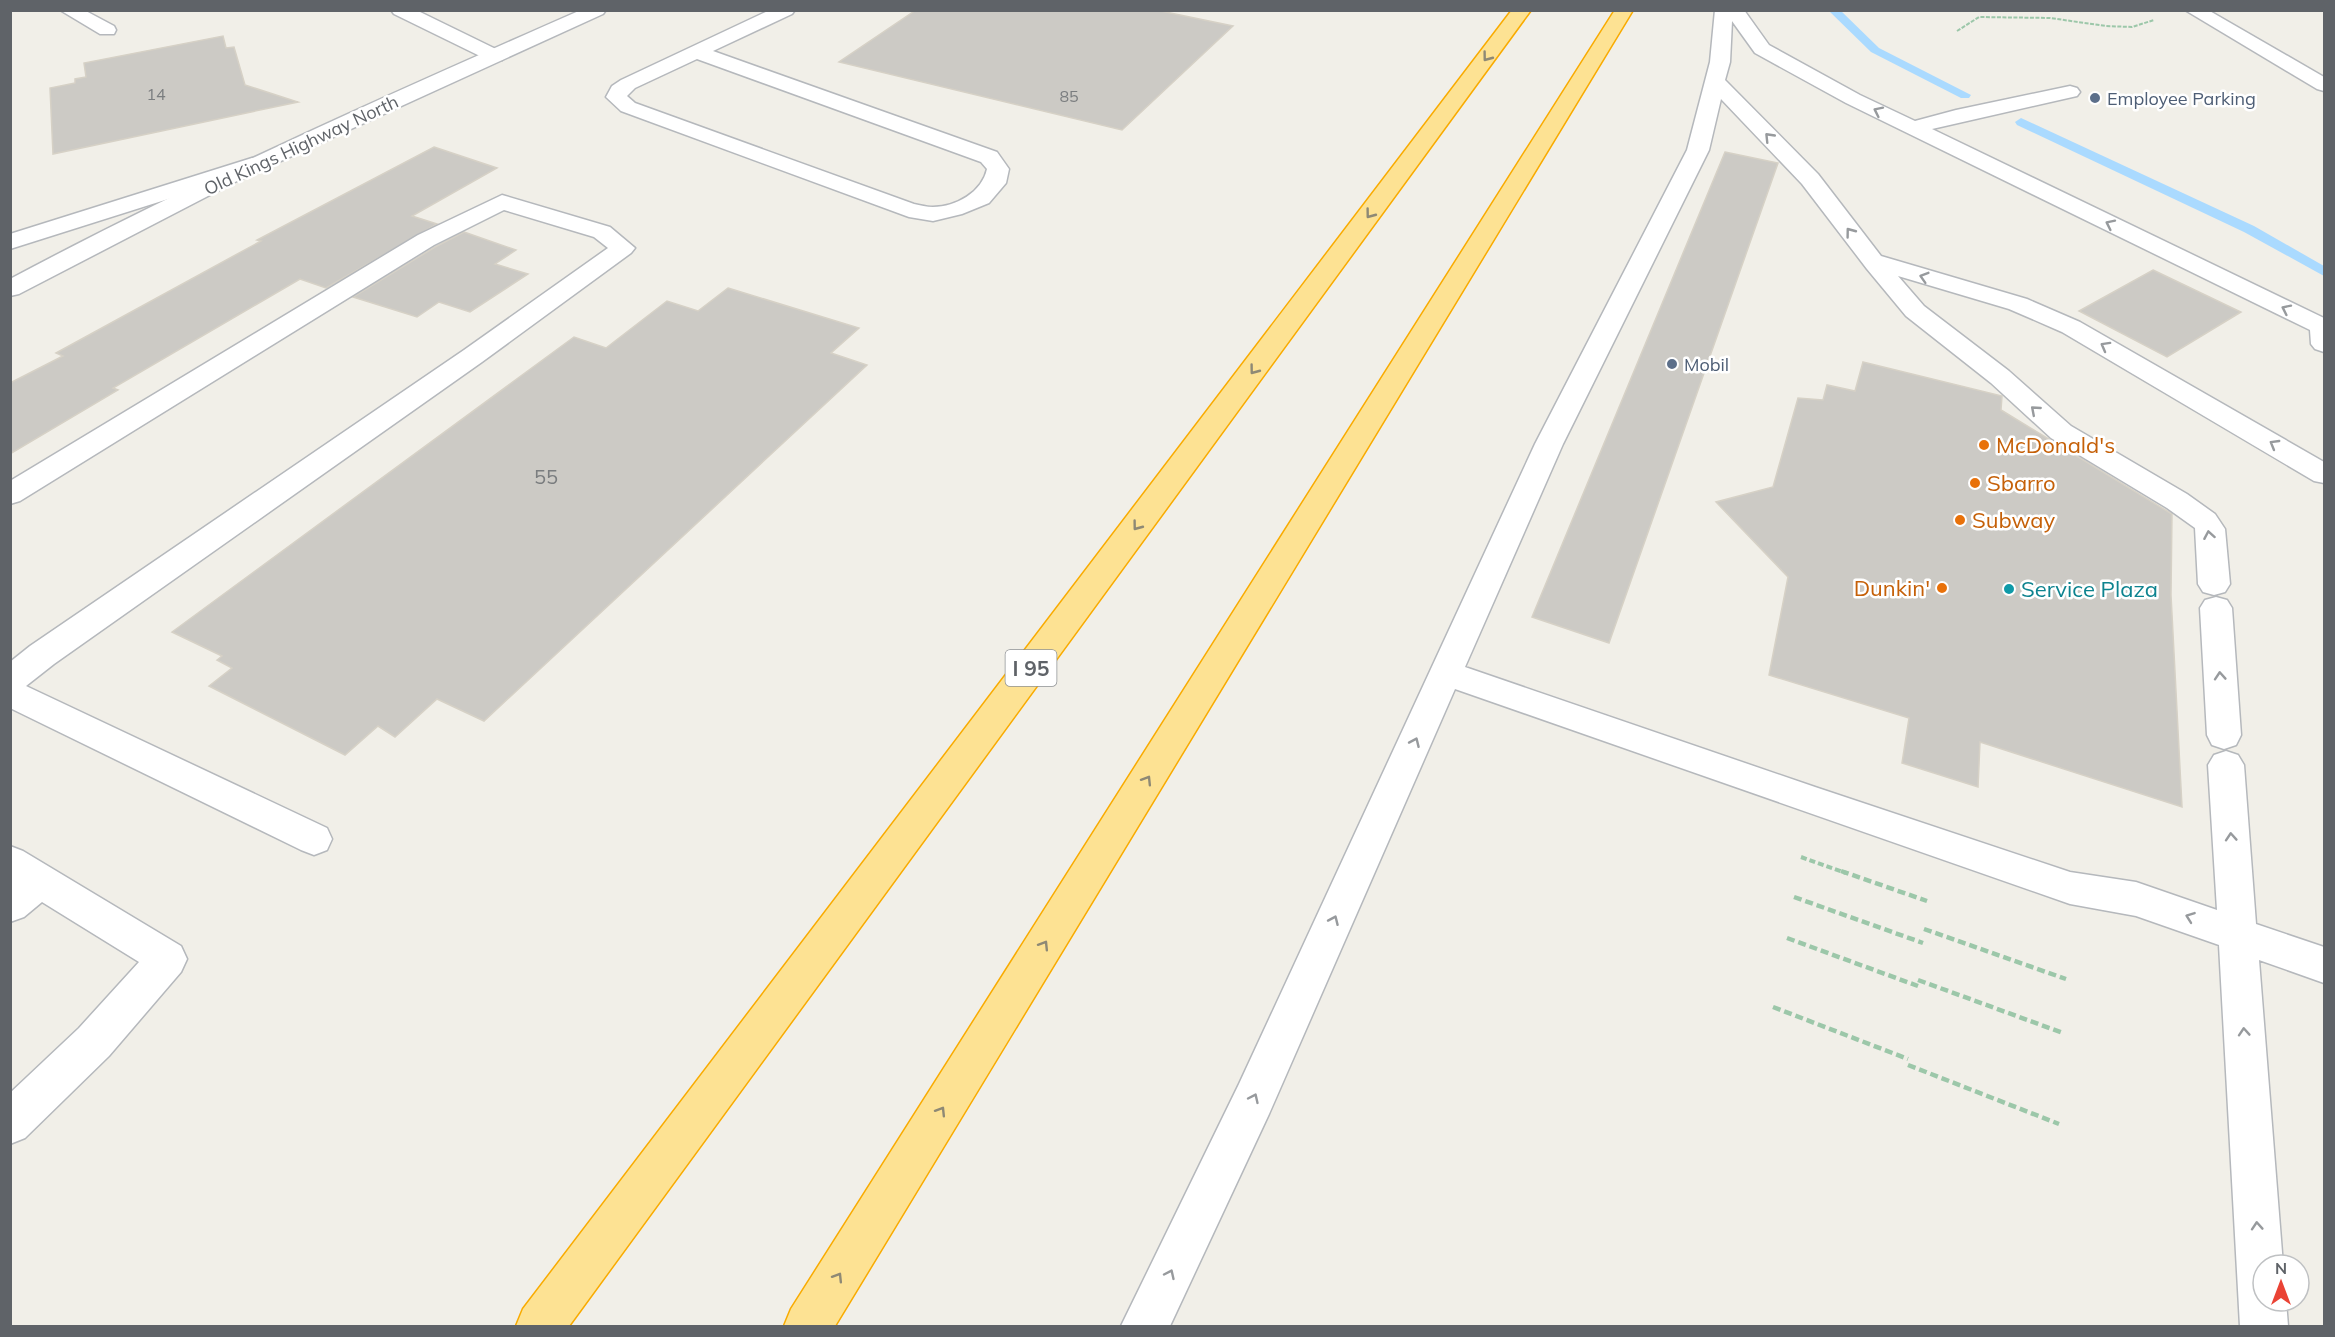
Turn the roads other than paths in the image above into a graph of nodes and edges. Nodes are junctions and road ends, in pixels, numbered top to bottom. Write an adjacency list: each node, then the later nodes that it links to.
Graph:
1 (69, 10): 10 (street)
2 (400, 10): 12 (street)
3 (597, 10): 12 (street, Old Kings Highway North)
4 (786, 10): 11 (street)
5 (1522, 10): 33 (highway, I 95, one-way to 33)
6 (1624, 10): 34 (highway, one-way to 6)
7 (1724, 10): 13 (street)
8 (1734, 10): 16 (street, one-way to 8)
9 (2194, 10): 14 (street)
10 (107, 30)
11 (696, 52): 11 (street)
12 (495, 56): 17 (street, Old Kings Highway North)
13 (1715, 81): 19 (street, one-way to 13); 24 (street)
14 (2325, 85)
15 (2070, 92): 16 (street)
16 (1914, 128): 21 (street, one-way to 16)
17 (263, 161): 18 (street); 20 (street, Old Kings Highway North)
18 (10, 242)
19 (1873, 261): 22 (street, one-way to 19); 30 (street, one-way to 19)
20 (10, 289)
21 (2325, 344)
22 (2325, 474)
23 (10, 494): 25 (street)
24 (1446, 673): 30 (street, one-way to 24); 35 (street, one-way to 24)
25 (10, 681)
26 (10, 693): 27 (street)
27 (314, 839)
28 (26, 871): 29 (street); 32 (street)
29 (10, 905)
30 (2238, 934): 31 (street); 36 (street, one-way to 30)
31 (2325, 965)
32 (10, 1123)
33 (540, 1326)
34 (808, 1326)
35 (1145, 1326)
36 (2264, 1326)

